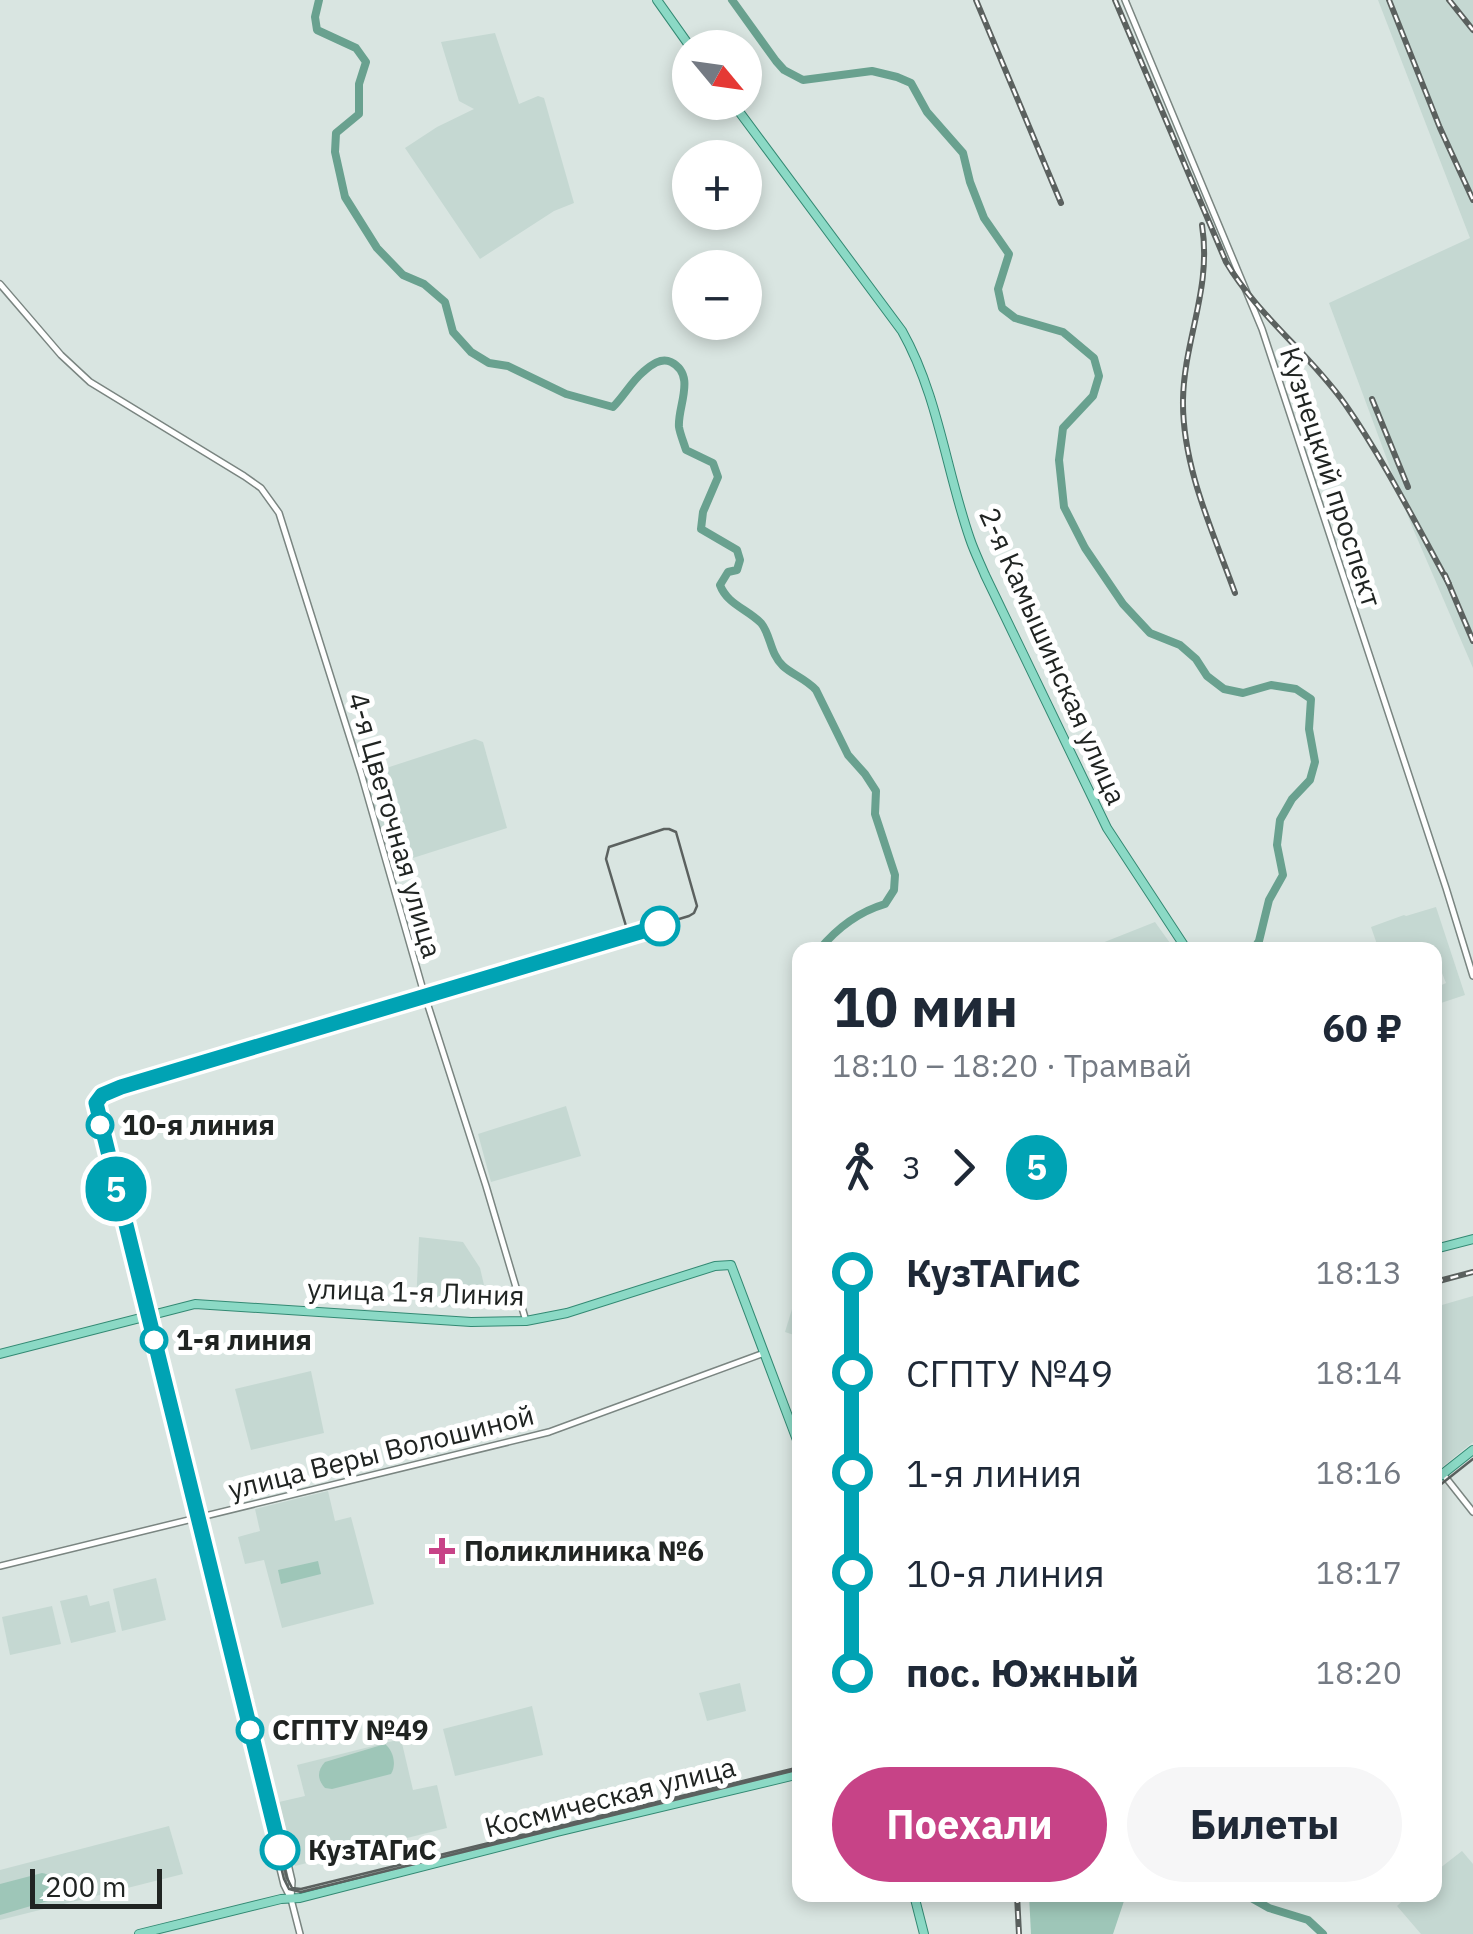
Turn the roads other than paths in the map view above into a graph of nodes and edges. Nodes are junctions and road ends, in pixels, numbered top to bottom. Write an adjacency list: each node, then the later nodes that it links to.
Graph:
1 (657, 0): 3 (main road)
2 (1125, 0): 7 (street, Кузнецкий проспект)
3 (678, 30)
4 (745, 120): 6 (main road, 2-я Камышинская улица)
5 (0, 284): 11 (street, 4-я Цветочная улица)
6 (1182, 942)
7 (1473, 976)
8 (1473, 1239): 9 (main road)
9 (1442, 1247)
10 (148, 1316): 11 (main road, улица 1-я Линия); 13 (main road, улица 1-я Линия); 19 (street)
11 (526, 1321): 12 (main road, улица 1-я Линия)
12 (764, 1353): 14 (main road); 19 (street, улица Веры Волошиной)
13 (0, 1354)
14 (792, 1427)
15 (1473, 1450): 16 (main road)
16 (1442, 1475)
17 (1442, 1480): 18 (street)
18 (1473, 1512)
19 (203, 1515): 20 (street, улица Веры Волошиной); 23 (street)
20 (194, 1517): 21 (street, улица Веры Волошиной); 23 (street)
21 (0, 1566)
22 (792, 1776): 23 (main road, Космическая улица)
23 (290, 1898): 25 (main road, Космическая улица); 26 (street)
24 (916, 1902): 27 (main road)
25 (140, 1934)
26 (300, 1934)
27 (924, 1934)

